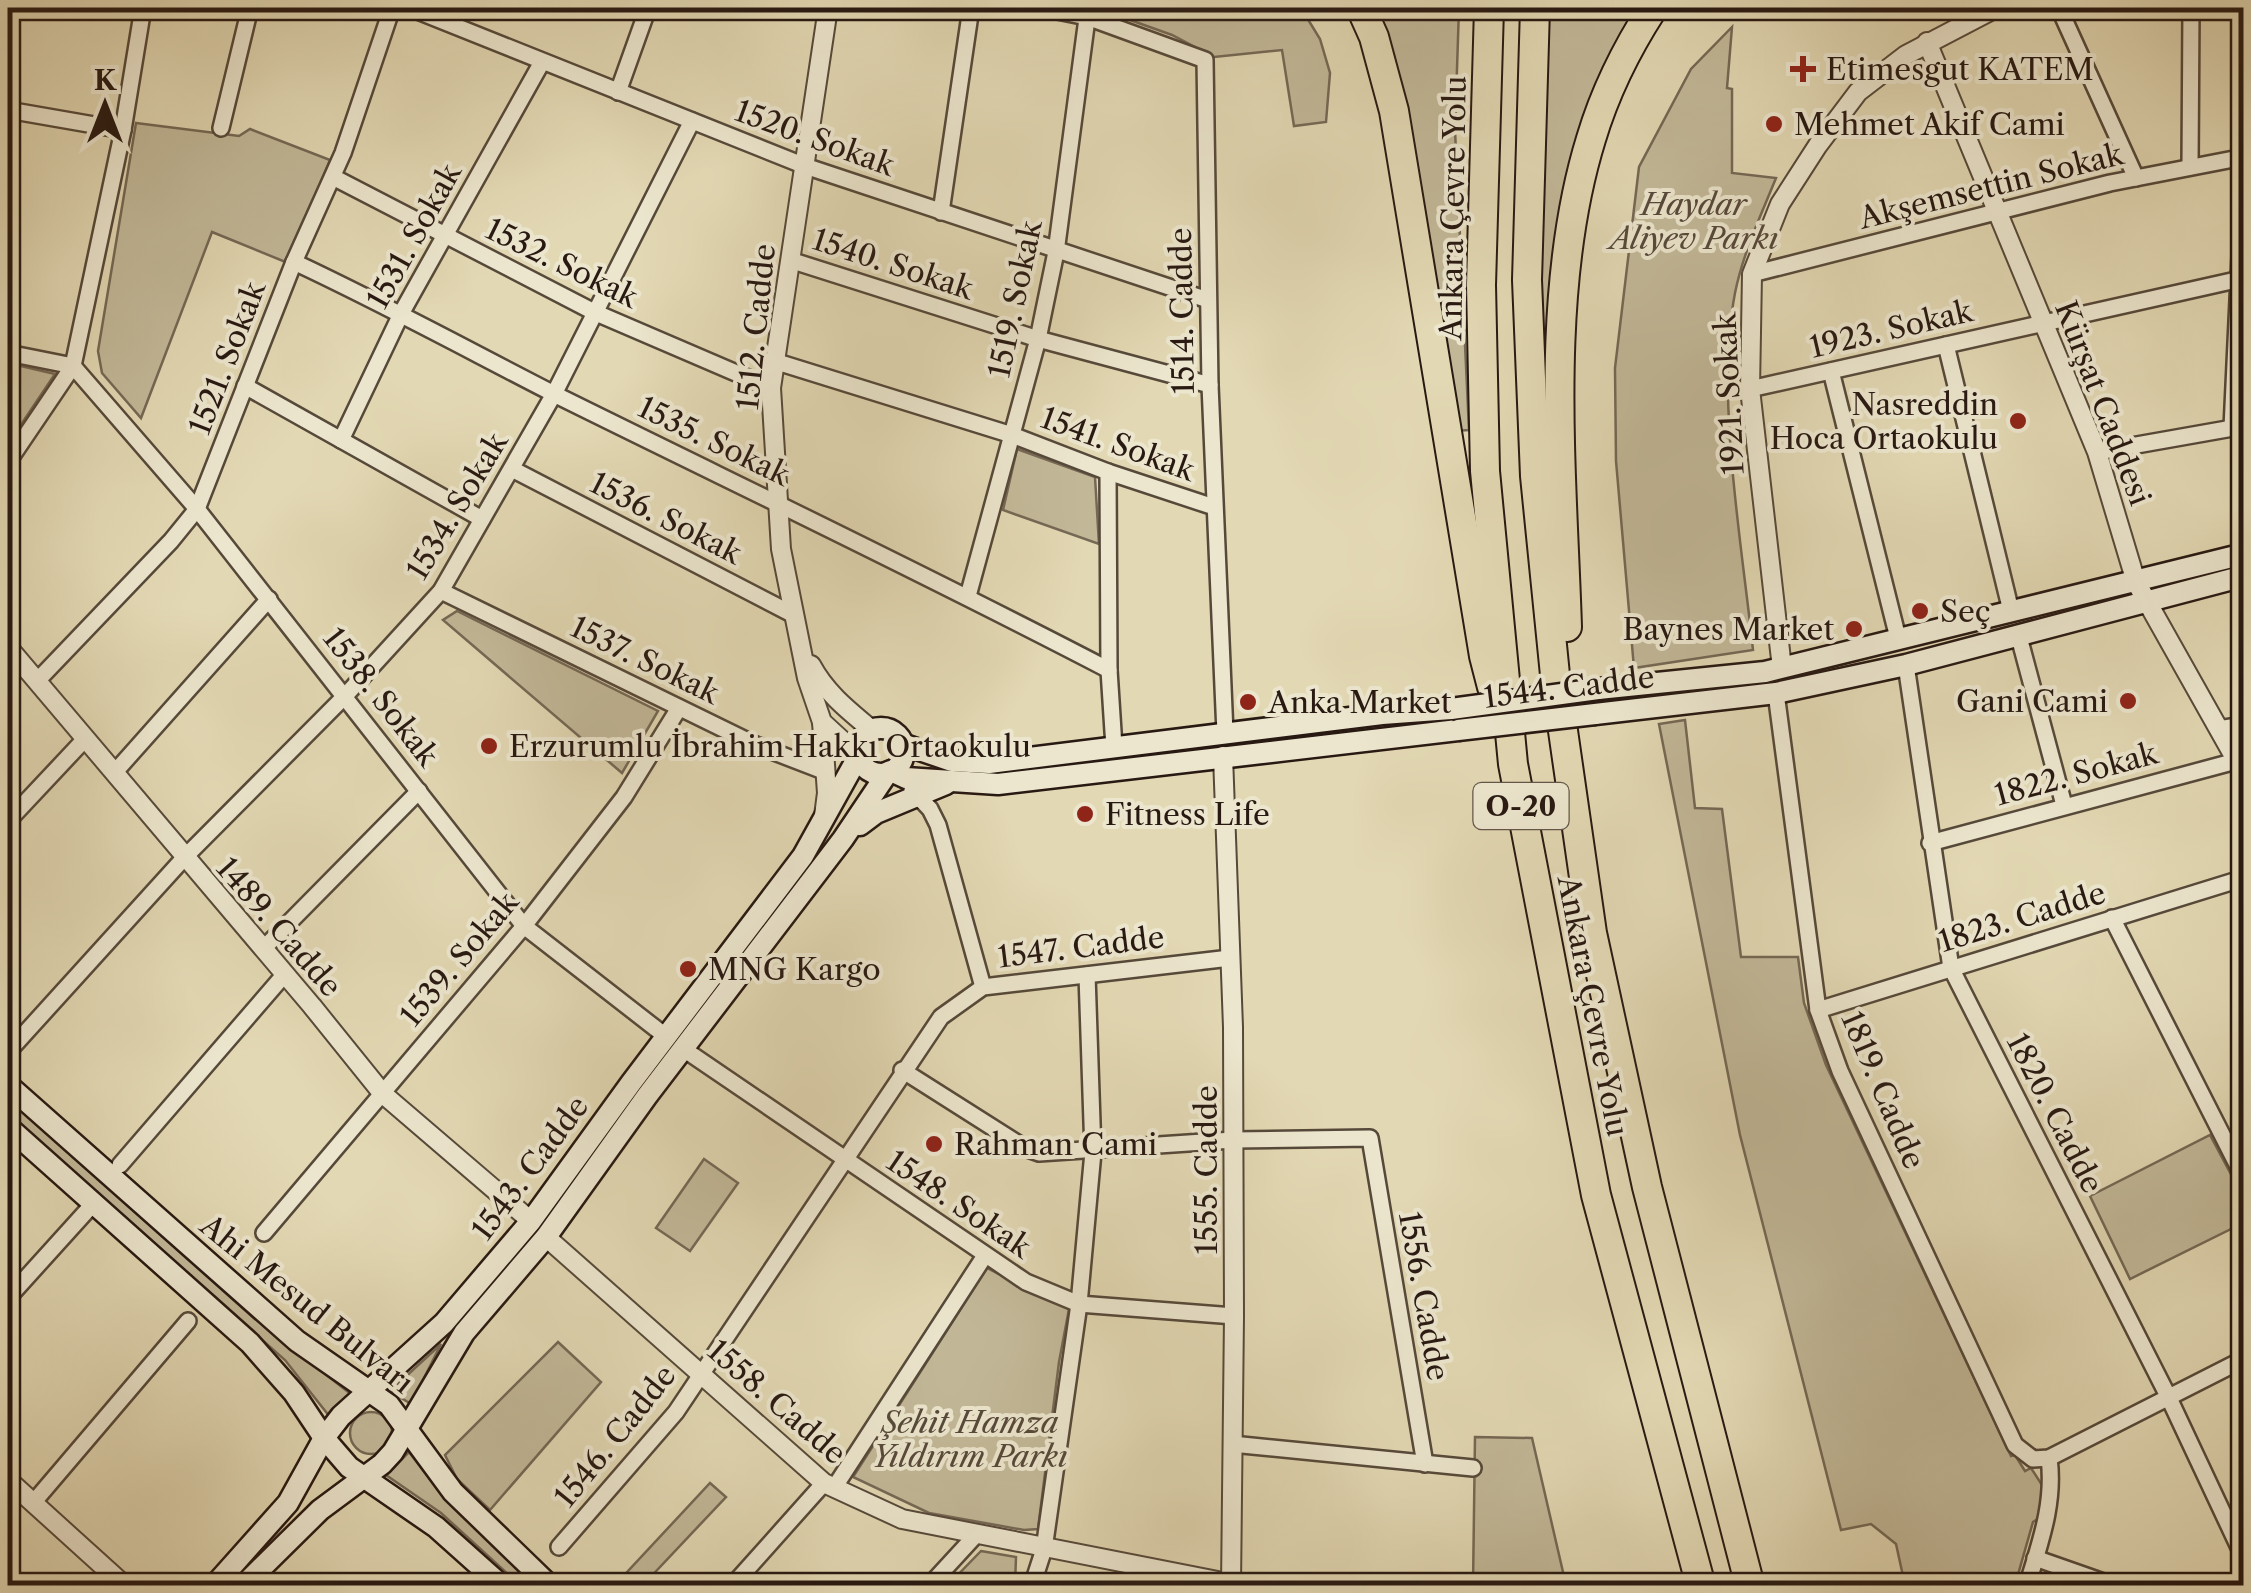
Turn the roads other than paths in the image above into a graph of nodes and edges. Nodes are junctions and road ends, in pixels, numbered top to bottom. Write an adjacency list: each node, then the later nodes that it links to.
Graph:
1 (143, 8): 24 (street)
2 (250, 8): 23 (street)
3 (392, 8): 29 (street, 1521. Sokak)
4 (410, 8): 19 (street, 1520. Sokak)
5 (648, 8): 20 (street)
6 (828, 8): 26 (street, 1512. Cadde)
7 (971, 8): 32 (street)
8 (1042, 8): 16 (street, 1514. Cadde)
9 (1361, 8): 95 (highway)
10 (1489, 8): 95 (highway, Ankara Çevre Yolu / O-20)
11 (1536, 8): 100 (highway, Ankara Çevre Yolu / O-20)
12 (1653, 8): 100 (highway)
13 (1996, 8): 17 (street, 1921. Sokak)
14 (2059, 8): 30 (street)
15 (2191, 8): 27 (street)
16 (1088, 12): 34 (street, 1519. Sokak); 39 (street, 1514. Cadde)
17 (1964, 16): 18 (street, 1921. Sokak)
18 (1927, 42): 31 (street, Kürşat Caddesi); 37 (street, 1921. Sokak)
19 (542, 62): 20 (street, 1520. Sokak); 33 (street, 1531. Sokak)
20 (618, 92): 22 (street, 1520. Sokak)
21 (8, 110): 24 (street)
22 (692, 121): 26 (street, 1520. Sokak); 41 (street, 1534. Sokak)
23 (221, 128)
24 (123, 130): 47 (street)
25 (2244, 157): 27 (street, Akşemsettin Sokak)
26 (805, 166): 32 (street, 1520. Sokak); 35 (street, 1512. Cadde)
27 (2190, 168): 30 (street, Akşemsettin Sokak)
28 (2244, 171): 38 (street)
29 (333, 177): 33 (street, 1532. Sokak); 36 (street, 1521. Sokak)
30 (2136, 178): 31 (street, Akşemsettin Sokak)
31 (1997, 211): 37 (street, Akşemsettin Sokak); 42 (street, Kürşat Caddesi)
32 (941, 212): 34 (street, 1520. Sokak)
33 (446, 236): 40 (street, 1531. Sokak); 41 (street, 1532. Sokak)
34 (1056, 252): 39 (street, 1520. Sokak); 43 (street, 1519. Sokak)
35 (790, 260): 43 (street, 1540. Sokak); 46 (street, 1512. Cadde)
36 (294, 262): 40 (street, 1535. Sokak); 50 (street, 1521. Sokak)
37 (1752, 274): 52 (street, 1921. Sokak)
38 (2236, 280): 42 (street, 1923. Sokak); 54 (street)
39 (1208, 300): 49 (street, 1514. Cadde)
40 (402, 312): 53 (street, 1535. Sokak); 56 (street, 1531. Sokak)
41 (594, 312): 51 (street, 1532. Sokak); 53 (street, 1534. Sokak)
42 (2044, 324): 44 (street, 1923. Sokak); 57 (street, Kürşat Caddesi)
43 (1038, 339): 49 (street, 1540. Sokak); 55 (street, 1519. Sokak)
44 (1946, 345): 48 (street, 1923. Sokak); 72 (street)
45 (8, 353): 47 (street)
46 (774, 361): 51 (street, 1512. Cadde); 55 (street, 1541. Sokak)
47 (73, 366): 58 (street); 63 (street, 1538. Sokak)
48 (1831, 371): 52 (street, 1923. Sokak); 75 (street)
49 (1210, 385): 62 (street, 1514. Cadde)
50 (245, 386): 56 (street); 63 (street, 1521. Sokak)
51 (771, 388): 61 (street, 1512. Cadde)
52 (1750, 389): 79 (street, 1921. Sokak)
53 (554, 394): 59 (street, 1534. Sokak); 61 (street, 1535. Sokak)
54 (2238, 427): 57 (street)
55 (1012, 435): 60 (street, 1541. Sokak); 69 (street, 1519. Sokak)
56 (341, 440): 64 (street)
57 (2097, 452): 67 (street, Kürşat Caddesi)
58 (8, 462)
59 (512, 469): 64 (street, 1534. Sokak); 73 (street, 1536. Sokak)
60 (1108, 472): 62 (street, 1541. Sokak); 80 (street)
61 (778, 504): 69 (street, 1535. Sokak); 73 (street, 1512. Cadde)
62 (1214, 507): 89 (street, 1514. Cadde)
63 (197, 509): 70 (street, 1538. Sokak); 81 (street, 1521. Sokak)
64 (482, 519): 68 (street, 1534. Sokak)
65 (2244, 554): 67 (main road, 1544. Cadde)
66 (2244, 576): 71 (main road, 1544. Cadde)
67 (2136, 582): 71 (street, Kürşat Caddesi); 72 (main road, 1544. Cadde)
68 (442, 591): 83 (street, 1534. Sokak); 84 (street, 1537. Sokak)
69 (968, 596): 80 (street, 1535. Sokak)
70 (269, 600): 83 (street, 1538. Sokak); 97 (street)
71 (2145, 602): 74 (main road, 1544. Cadde); 87 (street, Kürşat Caddesi)
72 (2011, 612): 75 (main road, 1544. Cadde)
73 (794, 615): 77 (street, 1512. Cadde)
74 (2020, 637): 78 (main road, 1544. Cadde); 104 (street)
75 (1898, 638): 79 (main road, 1544. Cadde)
76 (8, 647): 81 (street, 1489. Cadde)
77 (804, 652): 85 (street, 1512. Cadde); 88 (street, 1512. Cadde)
78 (1906, 665): 82 (main road, 1544. Cadde); 108 (street, 1820. Cadde)
79 (1782, 668): 89 (main road, 1544. Cadde, bridge)
80 (1109, 670): 92 (street)
81 (36, 681): 90 (street, 1489. Cadde)
82 (1776, 692): 94 (main road, 1544. Cadde, bridge); 119 (street, 1819. Cadde)
83 (346, 696): 102 (street, 1538. Sokak); 109 (street, 1534. Sokak)
84 (679, 708): 98 (street, 1537. Sokak); 112 (street, 1539. Sokak)
85 (822, 722): 93 (street); 98 (street, 1512. Cadde)
86 (2244, 725): 87 (street)
87 (2218, 729): 96 (street, Kürşat Caddesi)
88 (872, 730): 91 (main road); 93 (main road)
89 (1225, 733): 92 (main road, 1544. Cadde)
90 (84, 739): 97 (street, 1489. Cadde); 105 (street)
91 (902, 744): 92 (main road, 1544. Cadde); 99 (main road)
92 (1114, 747)
93 (858, 756): 99 (main road); 106 (main road, 1543. Cadde)
94 (1223, 756): 101 (main road, 1544. Cadde); 114 (street, 1555. Cadde)
95 (1513, 764): 169 (highway, Ankara Çevre Yolu / O-20)
96 (2240, 767): 104 (street, 1822. Sokak)
97 (115, 772): 109 (street, 1489. Cadde)
98 (826, 772): 106 (street, 1512. Cadde)
99 (890, 772): 101 (main road, 1544. Cadde); 103 (street); 107 (main road, 1543. Cadde)
100 (1572, 778): 170 (highway, Ankara Çevre Yolu / O-20)
101 (950, 783): 103 (main road)
102 (420, 790): 112 (street, 1538. Sokak); 113 (street)
103 (917, 794): 107 (main road); 118 (street)
104 (2064, 805): 108 (street, 1822. Sokak)
105 (8, 821)
106 (824, 823): 120 (main road, 1543. Cadde)
107 (843, 839): 120 (main road, 1543. Cadde)
108 (1930, 842): 115 (street, 1820. Cadde)
109 (184, 858): 113 (street, 1489. Cadde); 121 (street, 1534. Sokak)
110 (2244, 878): 111 (street, 1823. Cadde)
111 (2112, 918): 115 (street, 1823. Cadde); 130 (street)
112 (524, 926): 120 (street, 1538. Sokak); 124 (street, 1539. Sokak)
113 (263, 949): 116 (street, 1489. Cadde)
114 (1230, 958): 117 (street, 1547. Cadde); 126 (street, 1555. Cadde)
115 (1951, 968): 119 (street, 1823. Cadde); 143 (street, 1820. Cadde)
116 (284, 975): 124 (street, 1489. Cadde); 129 (street)
117 (1087, 975): 118 (street, 1547. Cadde); 127 (street)
118 (983, 987): 122 (street, 1547. Cadde)
119 (1818, 1010): 147 (street, 1819. Cadde)
120 (676, 1044): 128 (street, 1548. Sokak); 132 (main road, 1543. Cadde); 134 (main road, 1543. Cadde)
121 (8, 1052)
122 (902, 1070): 127 (street); 128 (street, 1547. Cadde)
123 (8, 1086): 142 (main road, Ahi Mesud Bulvarı)
124 (383, 1094): 132 (street, 1489. Cadde); 133 (street, 1539. Sokak)
125 (8, 1127): 131 (main road, Ahi Mesud Bulvarı)
126 (1233, 1140): 127 (street); 138 (street, 1555. Cadde); 148 (street, 1556. Cadde)
127 (1093, 1152): 137 (street)
128 (844, 1159): 135 (street, 1548. Sokak); 141 (street, 1546. Cadde)
129 (120, 1165)
130 (2244, 1178)
131 (93, 1204): 136 (street); 145 (main road, Ahi Mesud Bulvarı)
132 (531, 1221): 142 (main road, 1543. Cadde)
133 (264, 1233)
134 (546, 1238): 141 (street, 1558. Cadde); 144 (main road, 1543. Cadde)
135 (984, 1257): 137 (street, 1548. Sokak); 152 (street)
136 (8, 1298)
137 (1079, 1304): 138 (street, 1548. Sokak); 156 (street)
138 (1234, 1316): 146 (street, 1555. Cadde)
139 (188, 1321): 153 (street)
140 (2244, 1360): 143 (street)
141 (702, 1374): 152 (street, 1558. Cadde); 155 (street, 1546. Cadde)
142 (366, 1390): 144 (main road, Ahi Mesud Bulvarı); 145 (main road, 1543. Cadde)
143 (2168, 1396): 147 (street); 158 (street, 1820. Cadde)
144 (408, 1430): 150 (main road, 1543. Cadde); 165 (main road, Ahi Mesud Bulvarı)
145 (324, 1438): 150 (main road, Ahi Mesud Bulvarı); 162 (main road, 1543. Cadde)
146 (1232, 1444): 148 (street); 160 (street, 1555. Cadde)
147 (2049, 1458): 157 (street)
148 (1425, 1464): 149 (street)
149 (1472, 1468)
150 (364, 1478): 163 (main road, 1543. Cadde); 164 (main road, Ahi Mesud Bulvarı)
151 (8, 1480): 153 (street)
152 (829, 1486): 154 (street, 1558. Cadde); 166 (street)
153 (33, 1503): 161 (street)
154 (975, 1536): 156 (street, 1558. Cadde); 167 (street)
155 (558, 1547)
156 (1044, 1549): 160 (street, 1558. Cadde); 168 (street)
157 (2036, 1558): 171 (street); 172 (street)
158 (2244, 1558)
159 (2244, 1570): 173 (street)
160 (1235, 1585)
161 (125, 1586)
162 (214, 1586)
163 (243, 1586)
164 (502, 1586)
165 (550, 1586)
166 (732, 1586)
167 (929, 1586)
168 (1032, 1586)
169 (1701, 1586)
170 (1750, 1586)
171 (2027, 1586)
172 (2115, 1586)
173 (2240, 1586)

